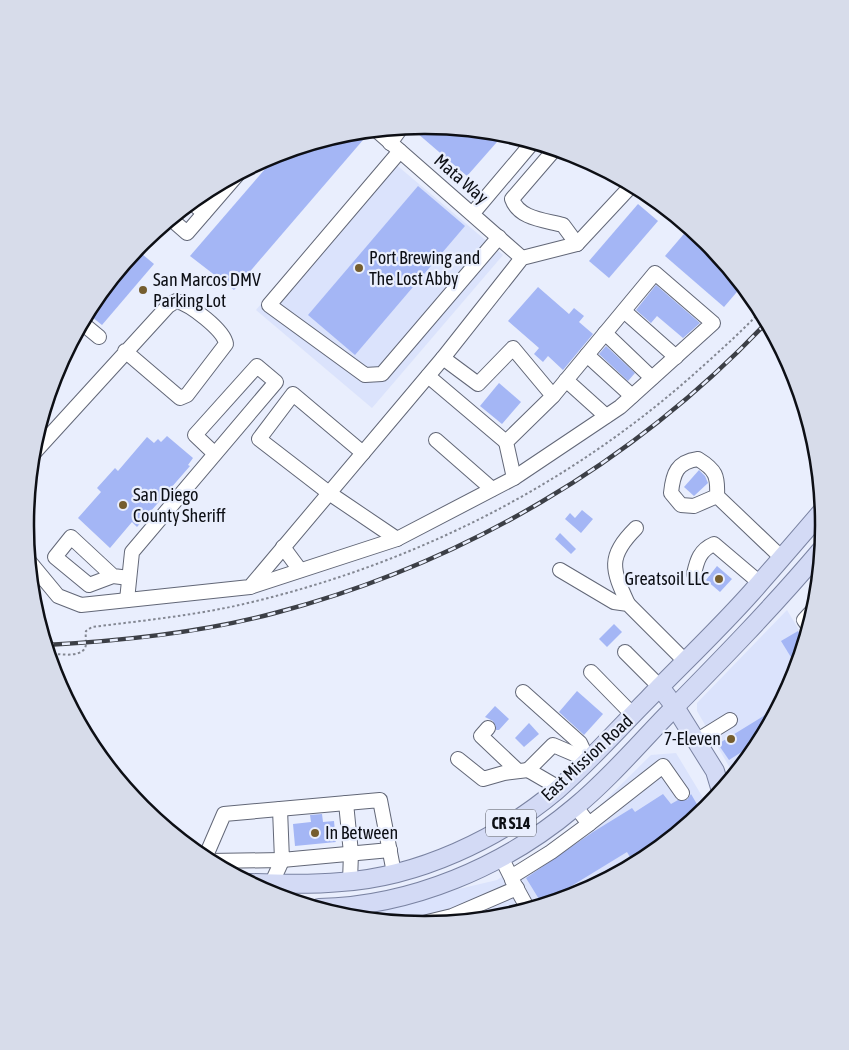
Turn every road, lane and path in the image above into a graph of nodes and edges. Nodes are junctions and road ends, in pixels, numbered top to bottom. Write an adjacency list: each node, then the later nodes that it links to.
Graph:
1 (398, 135): 3 (street)
2 (384, 137): 3 (street, Mata Way)
3 (395, 147): 10 (street, Mata Way); 12 (street)
4 (528, 148): 10 (street)
5 (550, 155): 13 (street)
6 (224, 190): 9 (street)
7 (627, 191): 13 (street)
8 (197, 207): 9 (street)
9 (204, 213): 11 (street)
10 (473, 213): 12 (street, Mata Way)
11 (176, 224)
12 (499, 237): 14 (street, Mata Way)
13 (577, 244): 14 (street)
14 (522, 258): 22 (street)
15 (624, 311): 17 (street); 21 (street); 21 (street)
16 (88, 328): 18 (street)
17 (605, 333): 20 (street); 24 (street)
18 (99, 337)
19 (125, 351): 19 (street); 31 (street)
20 (587, 355): 25 (street); 27 (street)
21 (676, 357): 24 (street)
22 (443, 358): 23 (street); 26 (street)
23 (428, 376): 30 (street); 32 (street)
24 (652, 378): 27 (street)
25 (566, 380): 26 (street); 28 (street)
26 (553, 396): 30 (street)
27 (632, 396): 28 (street)
28 (606, 416): 34 (street)
29 (436, 440): 35 (street)
30 (506, 442): 34 (street)
31 (42, 443)
32 (363, 453): 36 (street); 36 (street)
33 (215, 454): 33 (street); 49 (street)
34 (514, 478): 35 (street)
35 (492, 489): 40 (street)
36 (329, 493): 40 (street); 41 (street)
37 (717, 496): 42 (street)
38 (815, 519): 42 (main road, East Mission Road / CR S14)
39 (636, 528): 53 (street)
40 (397, 539): 45 (street)
41 (283, 547): 45 (street); 51 (street)
42 (782, 558): 50 (main road, East Mission Road / CR S14)
43 (813, 560): 59 (main road, East Mission Road / CR S14)
44 (37, 570): 52 (street)
45 (300, 570): 51 (street)
46 (560, 570): 53 (street)
47 (694, 574): 50 (street)
48 (113, 576): 49 (street)
49 (129, 578): 52 (street)
50 (760, 583): 55 (main road, East Mission Road / CR S14)
51 (250, 587): 52 (street)
52 (127, 600)
53 (628, 604): 55 (street)
54 (625, 652): 58 (street)
55 (686, 661): 58 (main road, East Mission Road / CR S14)
56 (591, 672): 60 (street)
57 (523, 692): 65 (street)
58 (655, 692): 59 (main road); 60 (main road, East Mission Road / CR S14)
59 (671, 712): 63 (main road); 68 (main road); 72 (main road, East Mission Road / CR S14)
60 (633, 715): 65 (main road, East Mission Road / CR S14)
61 (730, 720): 63 (street)
62 (488, 728): 66 (street)
63 (696, 741): 67 (main road)
64 (458, 759): 66 (street)
65 (588, 760): 66 (street); 69 (main road, East Mission Road / CR S14)
66 (523, 771): 69 (street)
67 (720, 781)
68 (718, 783)
69 (559, 788): 81 (main road, East Mission Road / CR S14)
70 (682, 793): 74 (street)
71 (346, 803): 73 (street); 75 (street); 77 (street)
72 (576, 807): 74 (street); 78 (main road, East Mission Road / CR S14)
73 (280, 809): 76 (street); 79 (street)
74 (589, 824): 83 (street)
75 (390, 850): 77 (street); 81 (street)
76 (208, 851)
77 (351, 853): 79 (street); 82 (street)
78 (501, 857): 83 (street); 87 (main road, East Mission Road / CR S14)
79 (282, 860): 80 (street); 84 (street)
80 (225, 861)
81 (394, 873): 82 (main road, East Mission Road / CR S14)
82 (350, 882): 85 (main road, East Mission Road / CR S14)
83 (514, 882): 86 (street); 88 (street)
84 (272, 885)
85 (279, 887)
86 (525, 902)
87 (340, 906)
88 (456, 914)

